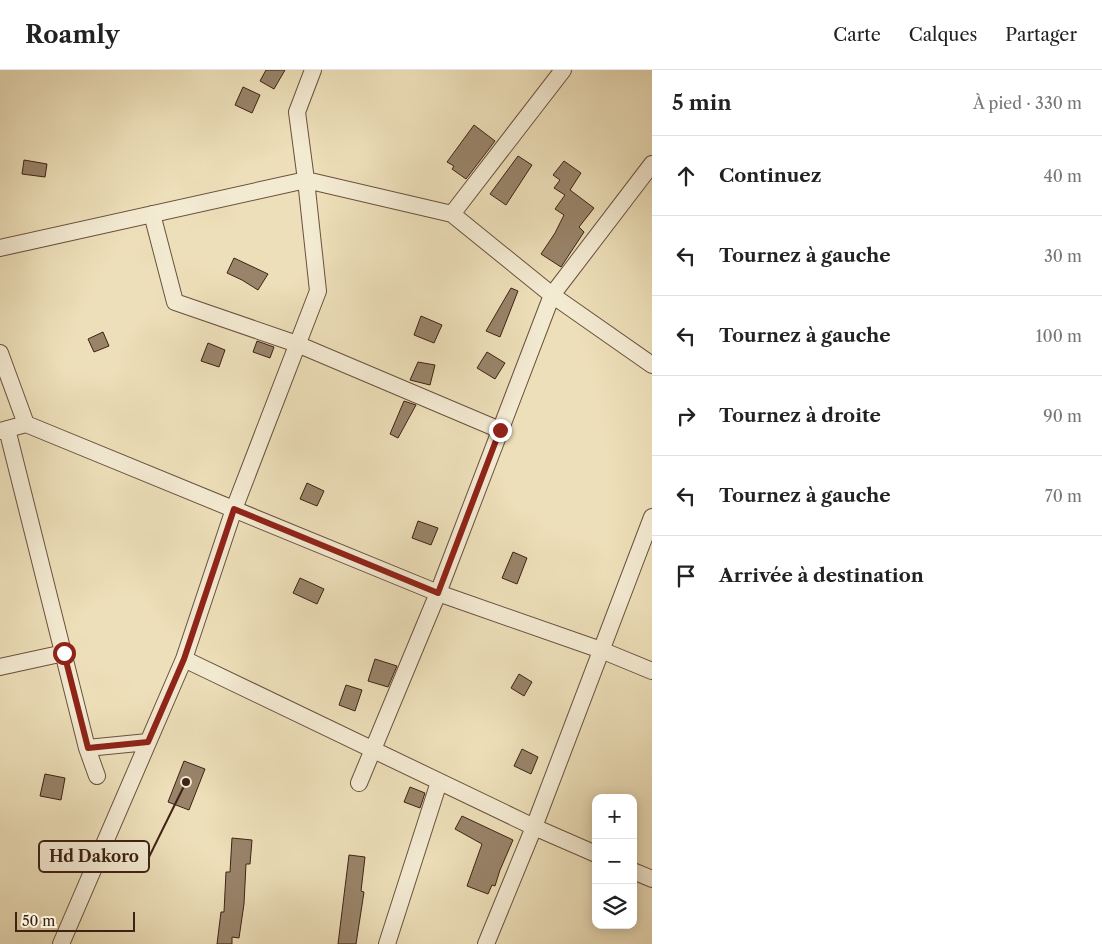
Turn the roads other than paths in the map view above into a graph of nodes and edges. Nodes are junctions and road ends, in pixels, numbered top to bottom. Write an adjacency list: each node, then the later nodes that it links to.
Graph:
1 (313, 70): 4 (street)
2 (563, 70): 6 (street)
3 (652, 164): 8 (street)
4 (306, 180): 5 (street); 6 (street); 9 (street)
5 (152, 214): 7 (street); 9 (street)
6 (452, 214): 8 (street)
7 (0, 248)
8 (552, 295): 11 (street); 14 (street)
9 (297, 344): 14 (street); 15 (street)
10 (0, 353): 12 (street)
11 (652, 365)
12 (26, 424): 13 (street); 15 (street)
13 (4, 430): 19 (street)
14 (500, 430): 17 (street)
15 (234, 509): 17 (street); 20 (street)
16 (652, 517): 18 (street)
17 (438, 593): 18 (street); 25 (street)
18 (601, 650): 22 (street); 29 (street)
19 (64, 653): 21 (street); 24 (street)
20 (184, 659): 23 (street); 25 (street)
21 (0, 667)
22 (652, 671)
23 (148, 742): 24 (street); 33 (street)
24 (88, 748): 26 (street)
25 (374, 750): 27 (street); 28 (street)
26 (97, 776)
27 (439, 782): 29 (street); 34 (street)
28 (359, 783)
29 (534, 827): 30 (street); 35 (street)
30 (592, 852)
31 (637, 873): 32 (street)
32 (652, 879)
33 (61, 944)
34 (387, 944)
35 (486, 944)

